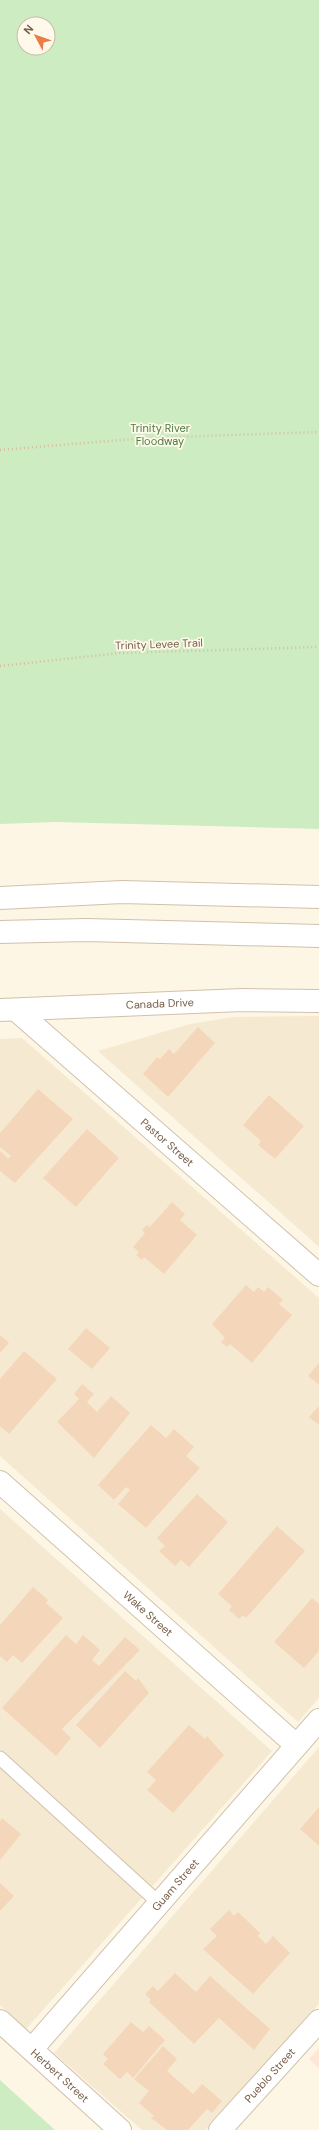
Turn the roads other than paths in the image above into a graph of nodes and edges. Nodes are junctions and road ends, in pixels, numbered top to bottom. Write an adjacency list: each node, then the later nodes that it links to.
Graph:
1 (319, 897): 2 (street)
2 (0, 898)
3 (0, 932): 4 (street)
4 (319, 936)
5 (319, 1001): 6 (street, Canada Drive)
6 (8, 1010): 7 (street, Pastor Street)
7 (319, 1275)
8 (0, 1482): 10 (street, Wake Street)
9 (319, 1720): 10 (street, Guam Street)
10 (296, 1746): 12 (street, Guam Street)
11 (0, 1758): 12 (lane)
12 (159, 1903): 15 (street, Guam Street)
13 (0, 2021): 15 (street, Herbert Street)
14 (319, 2021): 17 (street, Pueblo Street)
15 (32, 2049): 16 (street, Herbert Street)
16 (120, 2130)
17 (220, 2130)

